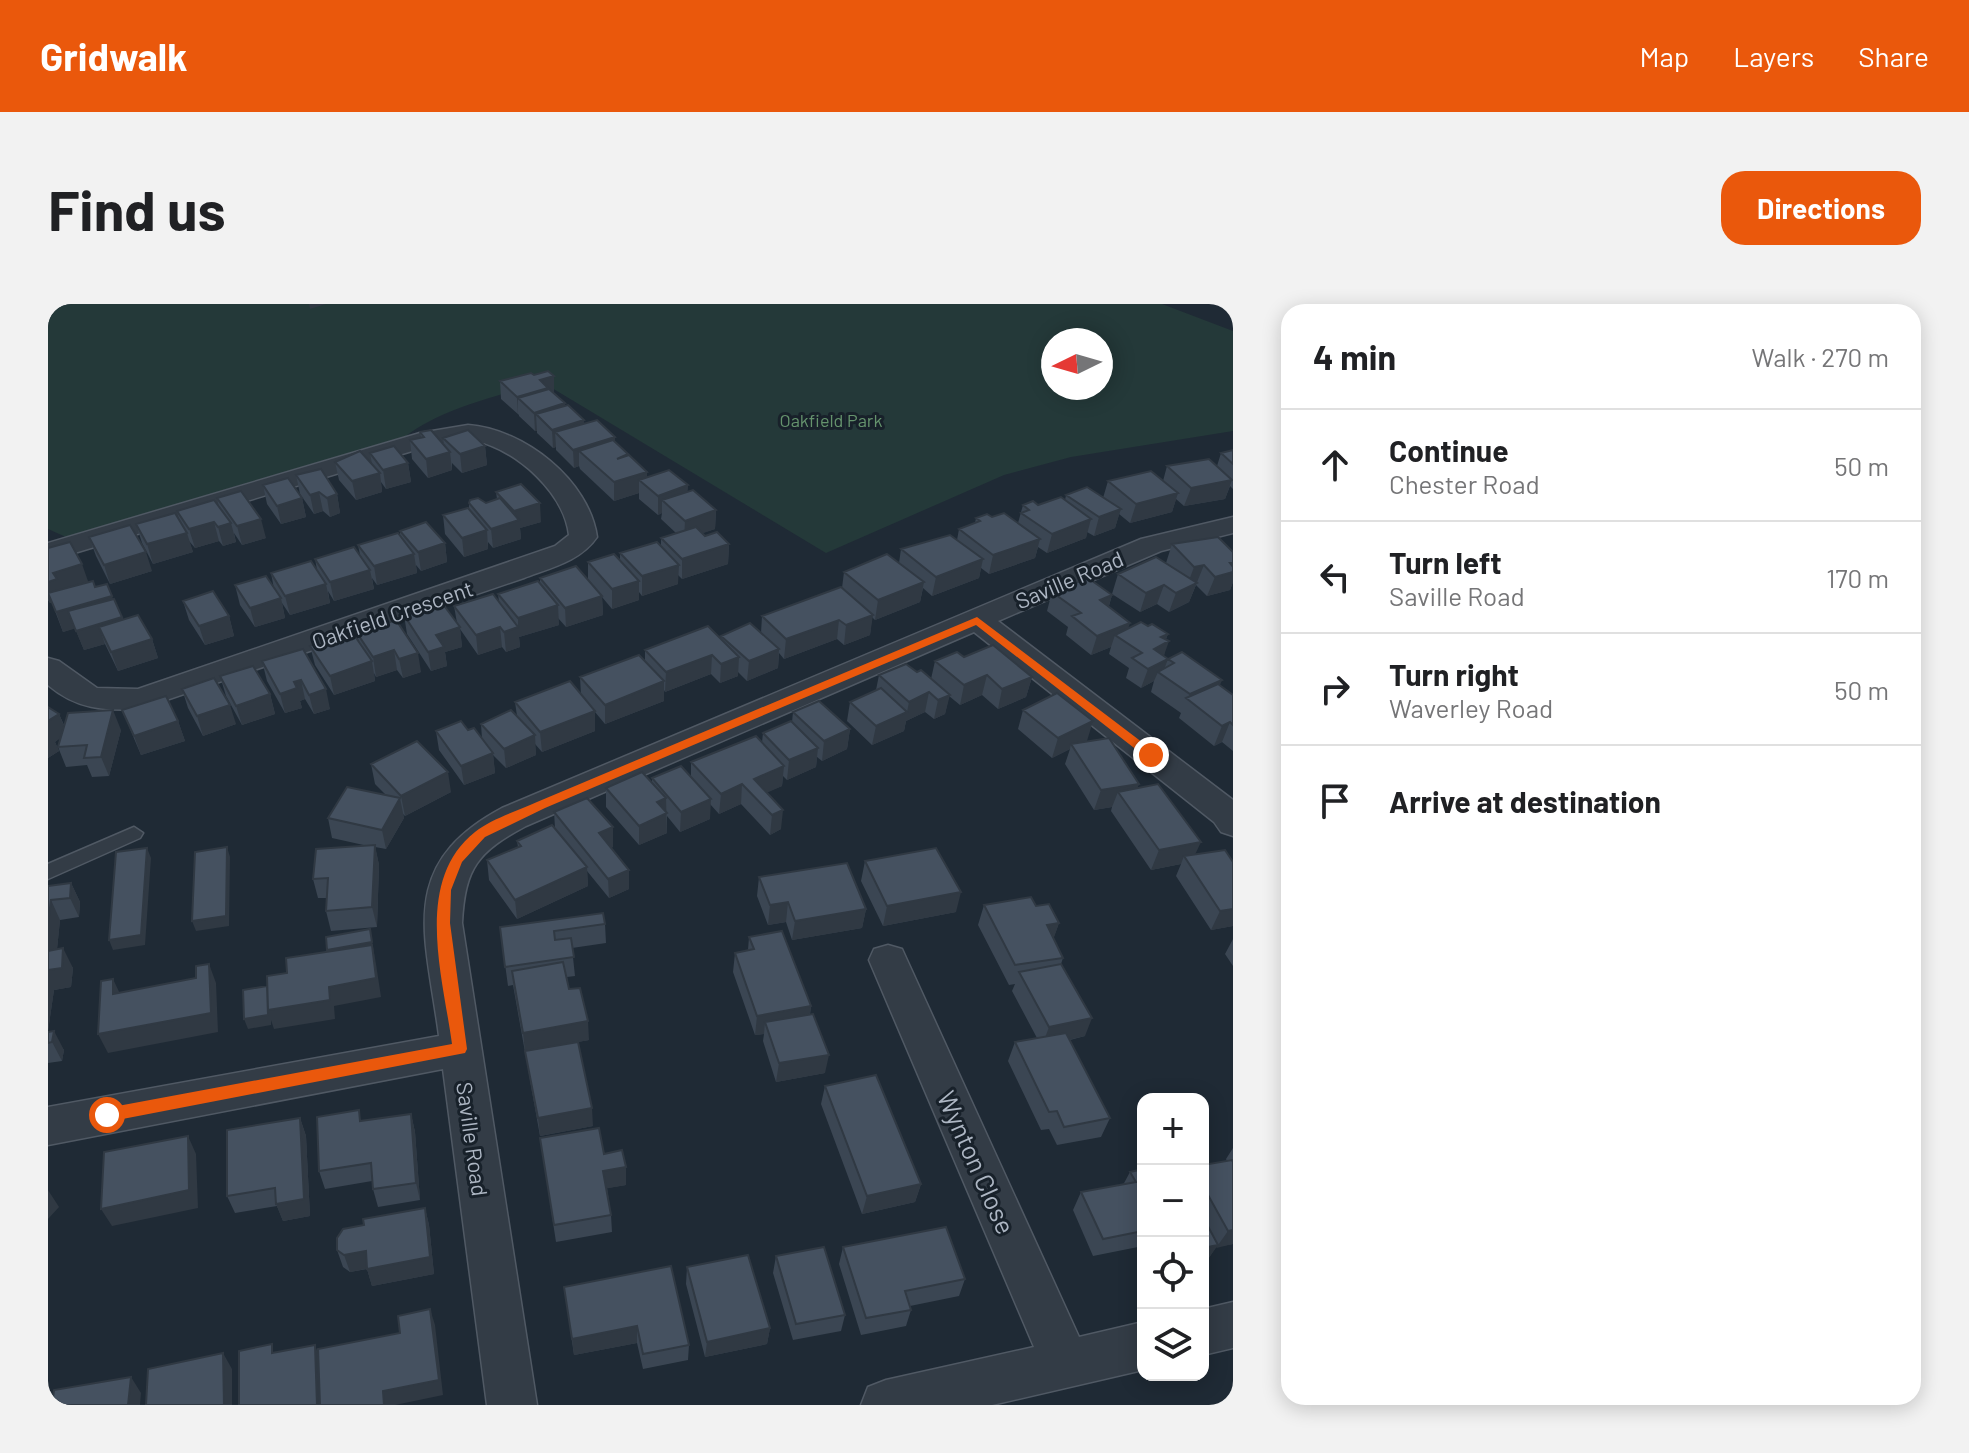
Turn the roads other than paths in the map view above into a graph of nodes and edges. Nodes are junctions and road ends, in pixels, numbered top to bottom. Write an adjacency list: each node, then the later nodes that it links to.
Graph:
1 (1233, 525): 3 (street, Saville Road)
2 (48, 552): 4 (street, Oakfield Crescent)
3 (977, 620): 5 (street); 9 (street, Saville Road)
4 (48, 668)
5 (1231, 816)
6 (134, 833): 7 (lane)
7 (48, 872)
8 (888, 960): 14 (street, Wynton Close)
9 (460, 1049): 10 (street); 15 (street, Saville Road)
10 (48, 1126)
11 (1233, 1325): 12 (street)
12 (1209, 1331)
13 (1137, 1347): 14 (street)
14 (1066, 1364): 16 (street)
15 (512, 1405)
16 (886, 1405)

